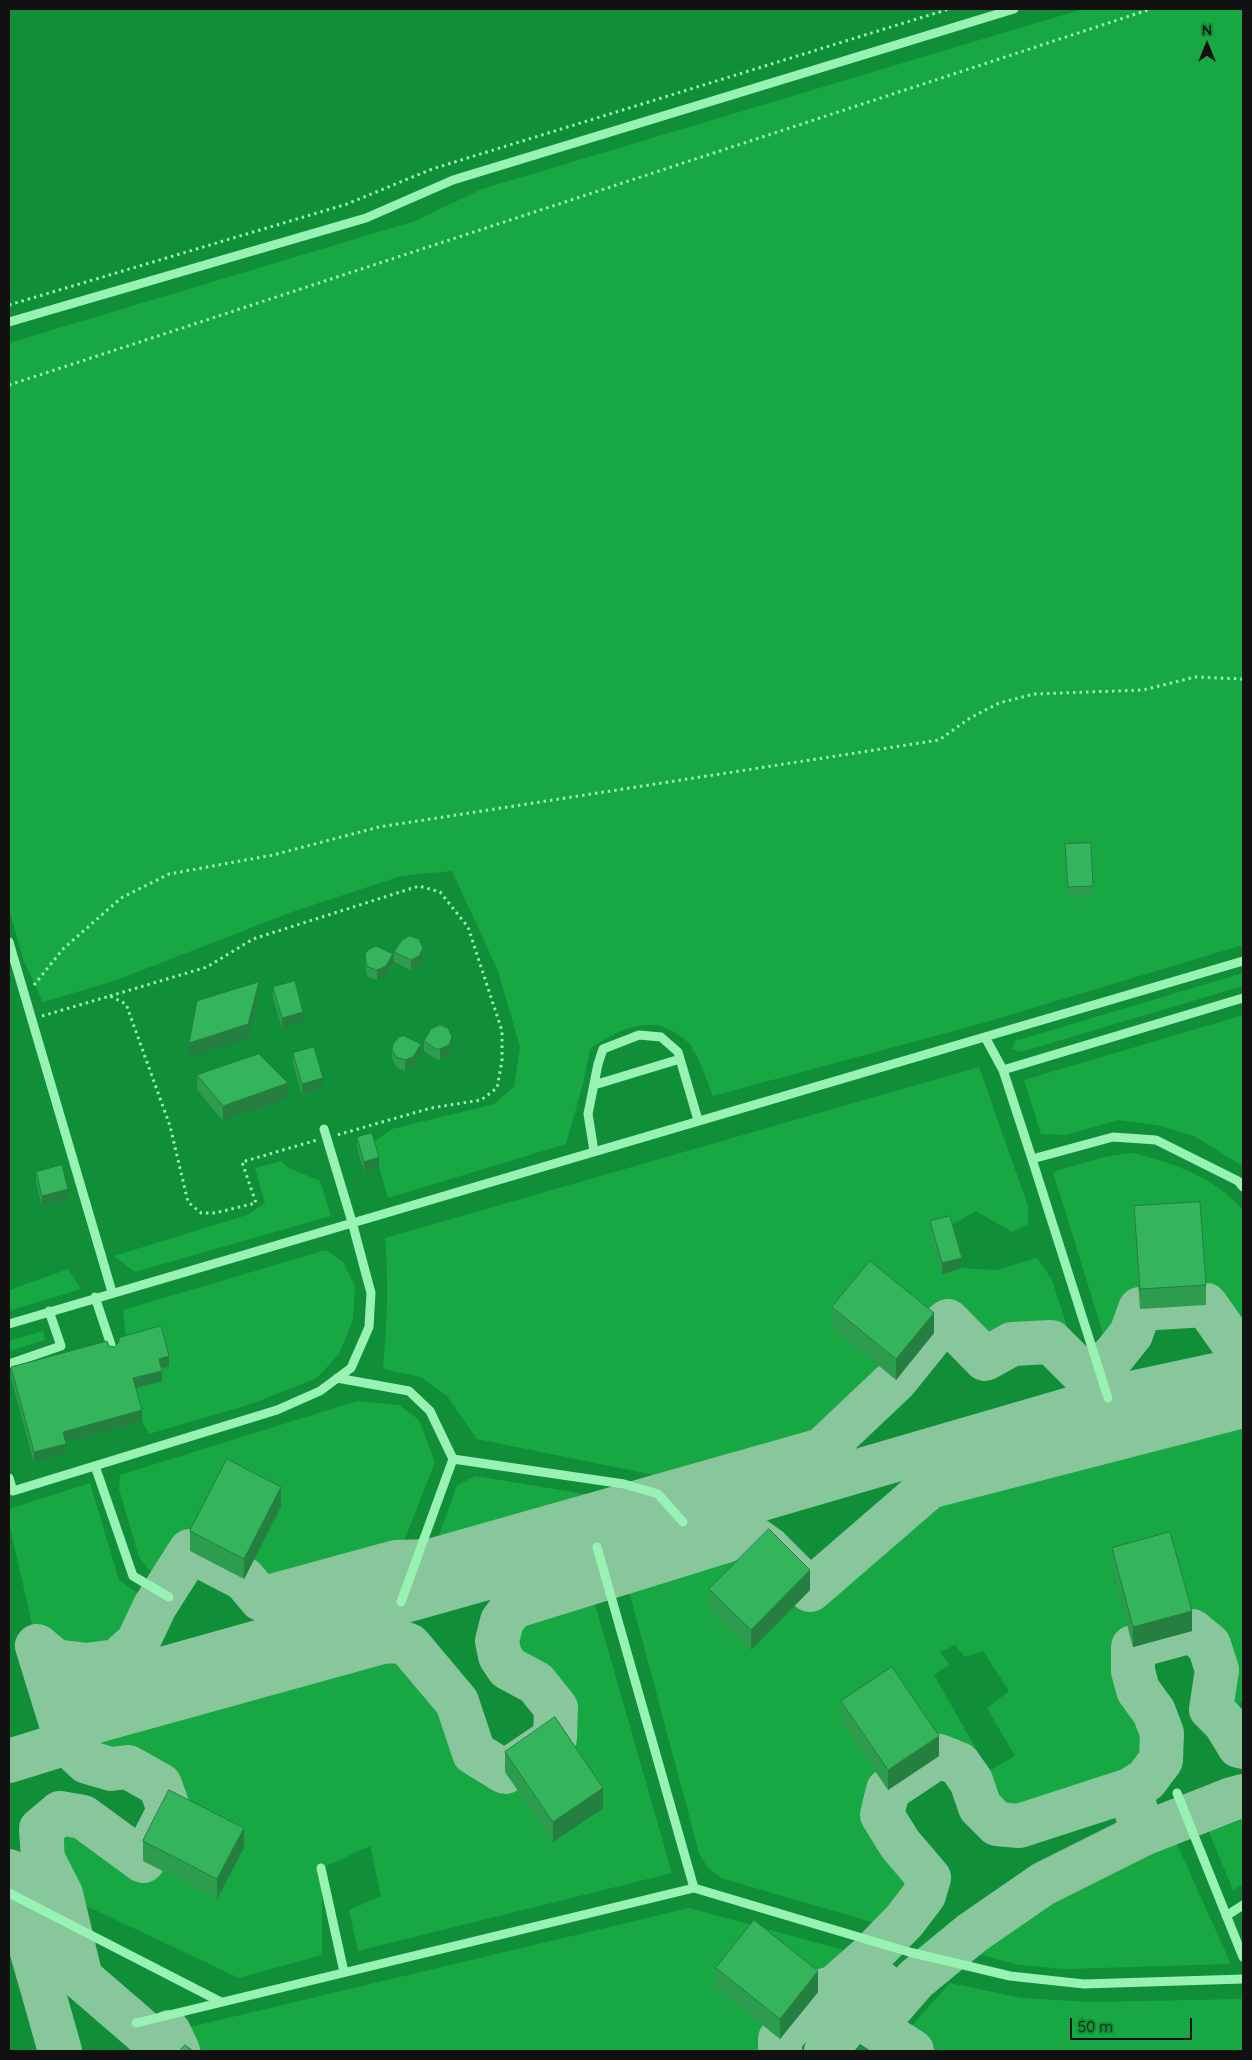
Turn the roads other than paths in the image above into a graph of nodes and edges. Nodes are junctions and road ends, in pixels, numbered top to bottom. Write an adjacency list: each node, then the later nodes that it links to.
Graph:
1 (1014, 9): 2 (lane)
2 (9, 322)
3 (9, 942): 16 (lane)
4 (1243, 960): 6 (lane)
5 (1243, 998): 8 (lane)
6 (985, 1037): 8 (lane); 10 (lane)
7 (680, 1059): 9 (lane); 9 (lane); 10 (lane)
8 (1003, 1070): 13 (lane)
9 (594, 1085): 12 (lane)
10 (698, 1120): 12 (lane)
11 (325, 1133): 15 (lane)
12 (594, 1151): 15 (lane)
13 (1032, 1159): 14 (lane); 23 (lane)
14 (1243, 1187)
15 (352, 1222): 16 (lane); 22 (lane)
16 (112, 1292): 17 (lane)
17 (95, 1297): 18 (lane); 20 (lane)
18 (49, 1311): 19 (lane); 21 (lane)
19 (9, 1324)
20 (112, 1352)
21 (9, 1364)
22 (337, 1378): 24 (lane); 25 (lane)
23 (1108, 1398)
24 (453, 1459): 28 (lane); 31 (lane)
25 (95, 1466): 27 (lane); 30 (lane)
26 (9, 1478): 27 (lane)
27 (11, 1491)
28 (683, 1522)
29 (596, 1547): 34 (lane)
30 (170, 1598)
31 (401, 1602)
32 (1176, 1793): 37 (lane)
33 (322, 1868): 39 (lane)
34 (694, 1888): 39 (lane); 40 (lane)
35 (9, 1893): 41 (lane)
36 (1243, 1905): 37 (lane)
37 (1226, 1916): 38 (lane)
38 (1243, 1957)
39 (344, 1972): 41 (lane)
40 (1243, 1979)
41 (221, 2002): 42 (lane)
42 (136, 2023)

